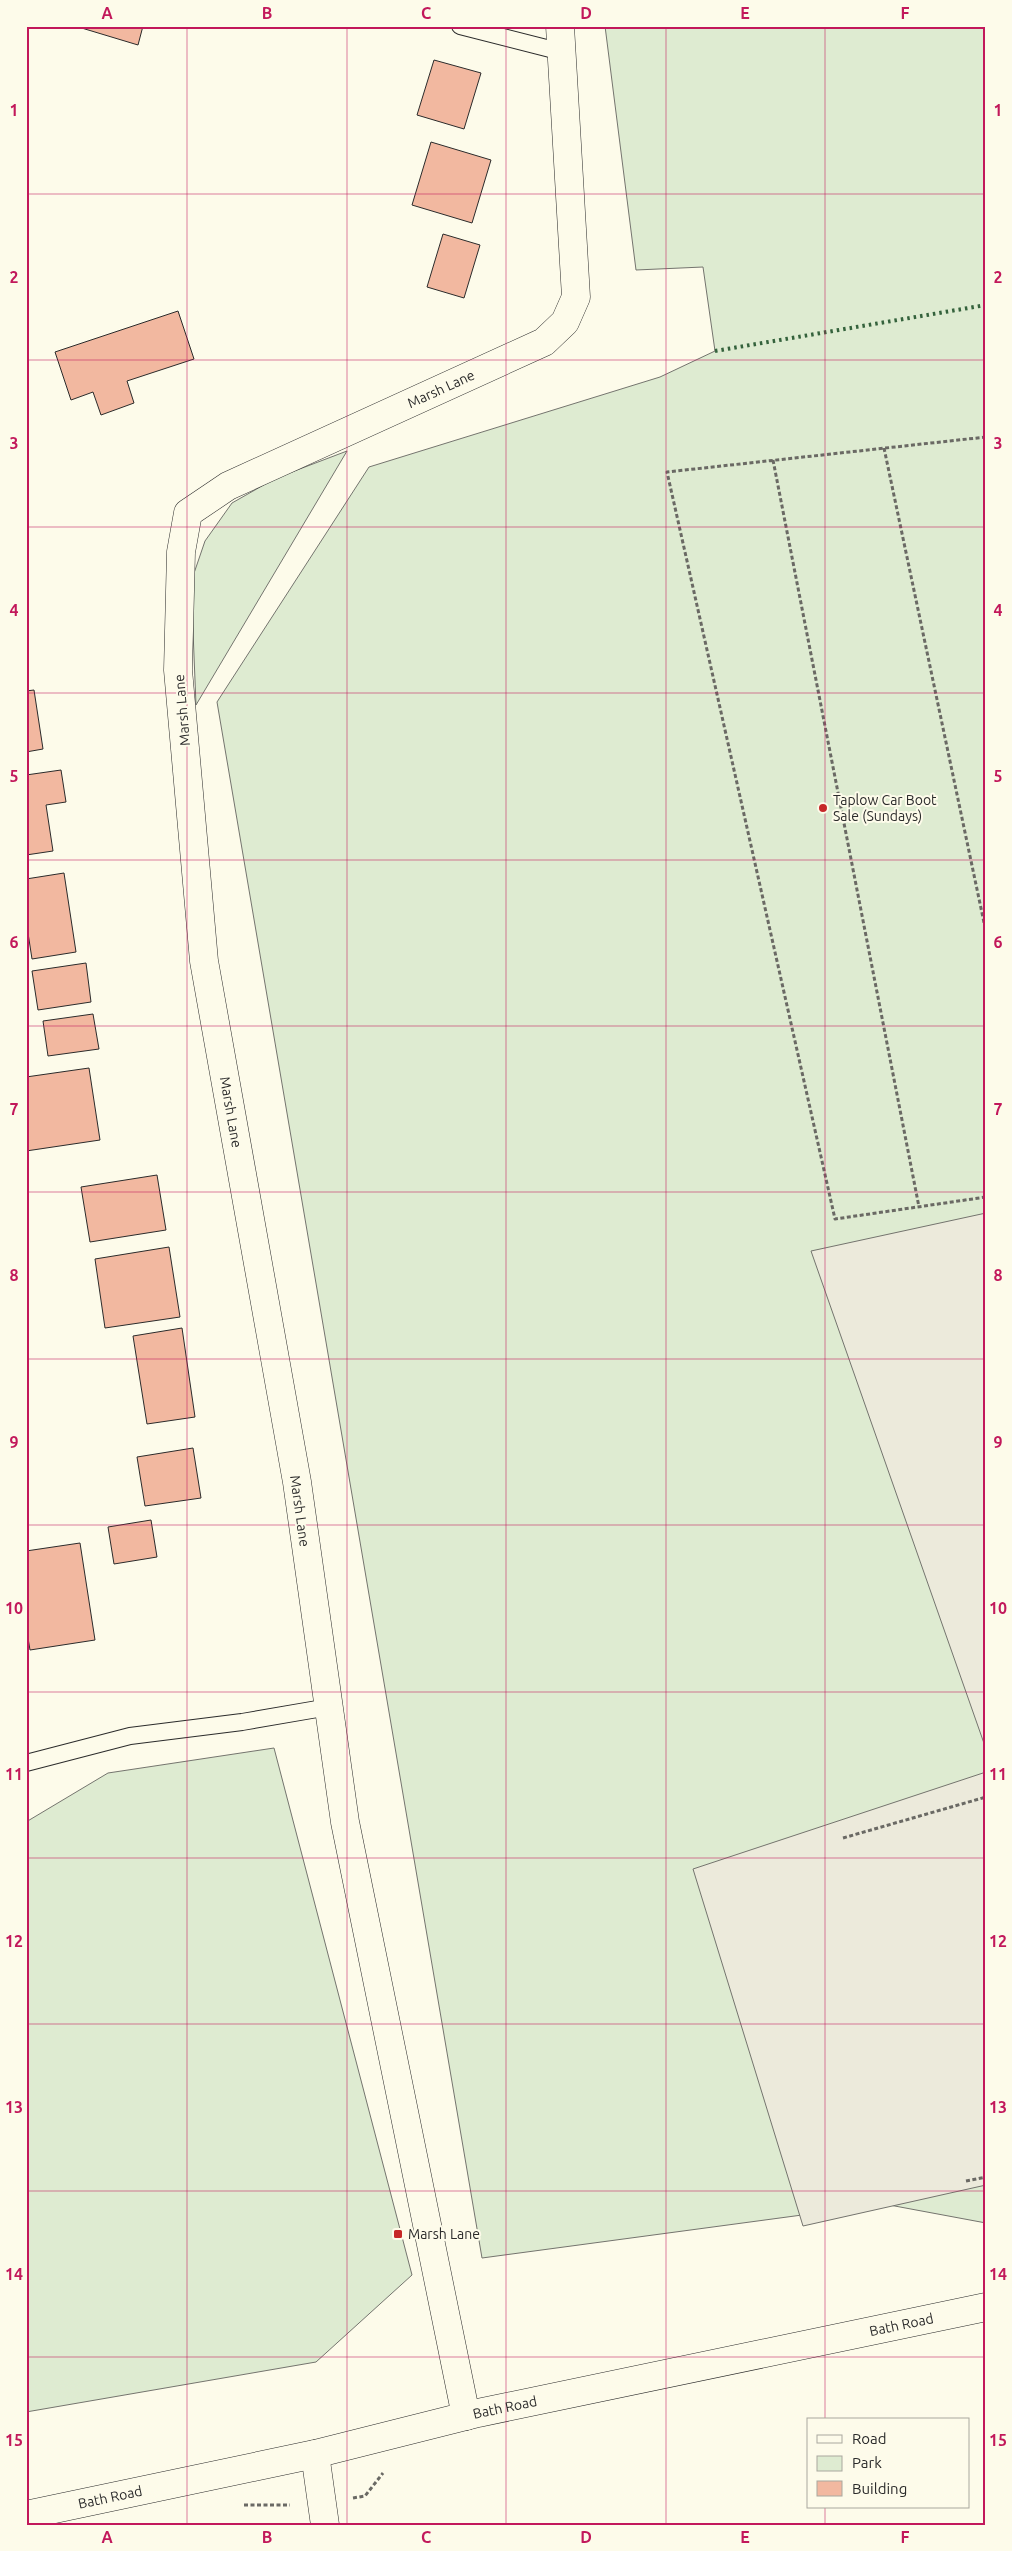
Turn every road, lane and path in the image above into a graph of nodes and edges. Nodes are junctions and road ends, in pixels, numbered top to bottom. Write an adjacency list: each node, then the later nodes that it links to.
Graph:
1 (460, 26): 2 (lane)
2 (561, 39): 9 (street, Marsh Lane)
3 (986, 437): 4 (path)
4 (884, 448): 5 (path); 6 (path)
5 (773, 460): 8 (path); 8 (path)
6 (986, 932)
7 (986, 1197): 8 (path)
8 (919, 1207)
9 (328, 1707): 10 (lane); 16 (street, Marsh Lane)
10 (26, 1763)
11 (986, 1798): 12 (path)
12 (843, 1838)
13 (986, 2176): 14 (path)
14 (966, 2181)
15 (986, 2307): 16 (street, Bath Road)
16 (466, 2416): 17 (street, Bath Road)
17 (316, 2454): 20 (street); 21 (street, Bath Road)
18 (389, 2470): 20 (path)
19 (243, 2505): 20 (path)
20 (324, 2514)
21 (26, 2515)

